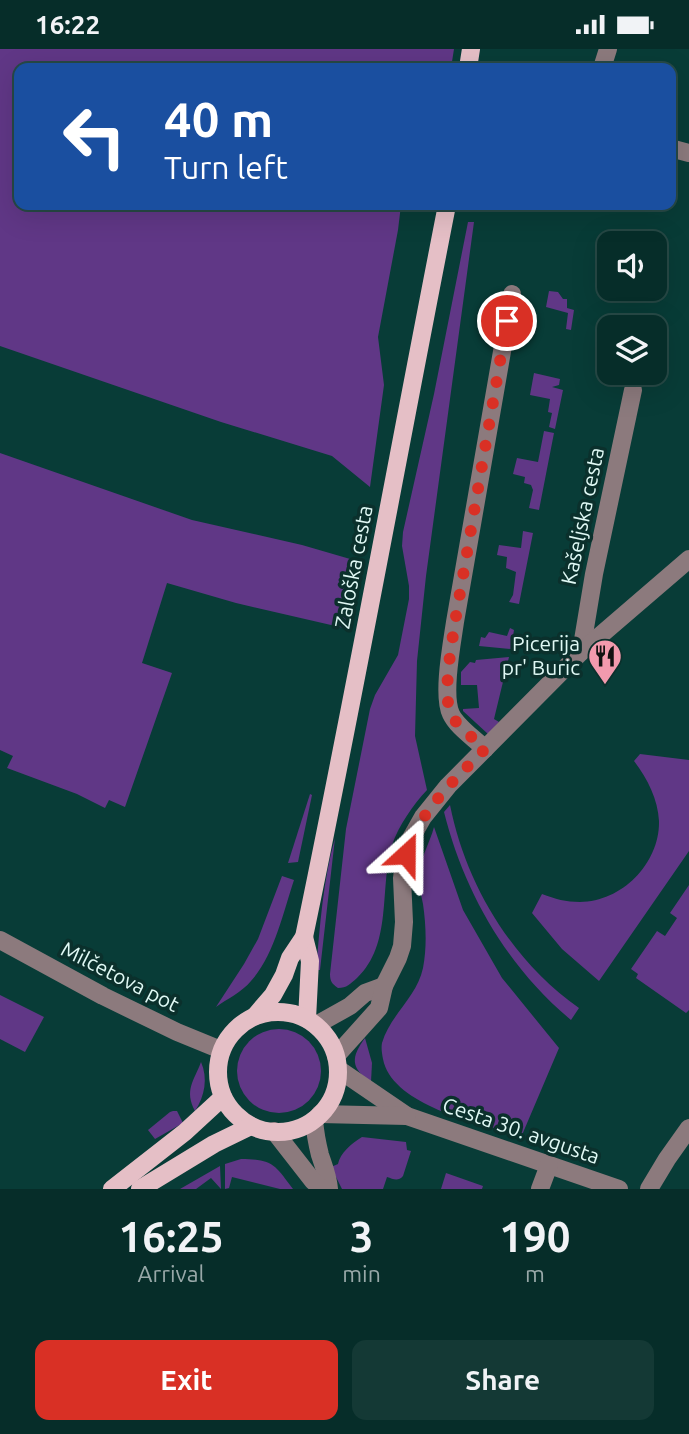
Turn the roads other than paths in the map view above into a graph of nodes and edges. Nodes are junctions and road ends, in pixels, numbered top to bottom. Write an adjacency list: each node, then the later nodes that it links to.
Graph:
1 (446, 210): 7 (main road, Zaloška cesta)
2 (512, 294): 6 (street)
3 (633, 390): 5 (street, Kašeljska cesta)
4 (689, 559): 5 (street)
5 (581, 652): 6 (street)
6 (485, 749): 9 (street)
7 (304, 936): 10 (main road, Zaloška cesta); 11 (main road, Zaloška cesta)
8 (0, 940): 12 (street, Milčetova pot)
9 (384, 986): 11 (street); 13 (street)
10 (255, 1016): 11 (main road); 12 (main road)
11 (311, 1022): 13 (main road)
12 (221, 1050): 14 (main road)
13 (337, 1062): 15 (street, Cesta 30. avgusta); 16 (main road)
14 (223, 1097): 17 (main road); 22 (main road)
15 (407, 1116): 16 (street, Cesta 30. avgusta); 20 (street, Cesta 30. avgusta)
16 (317, 1117): 19 (main road); 25 (street)
17 (251, 1126): 19 (main road); 23 (main road)
18 (689, 1128): 27 (street)
19 (274, 1131): 24 (street)
20 (549, 1164): 21 (street, Cesta 30. avgusta); 26 (street)
21 (613, 1188)
22 (112, 1189)
23 (140, 1189)
24 (323, 1189)
25 (329, 1189)
26 (540, 1189)
27 (649, 1189)

